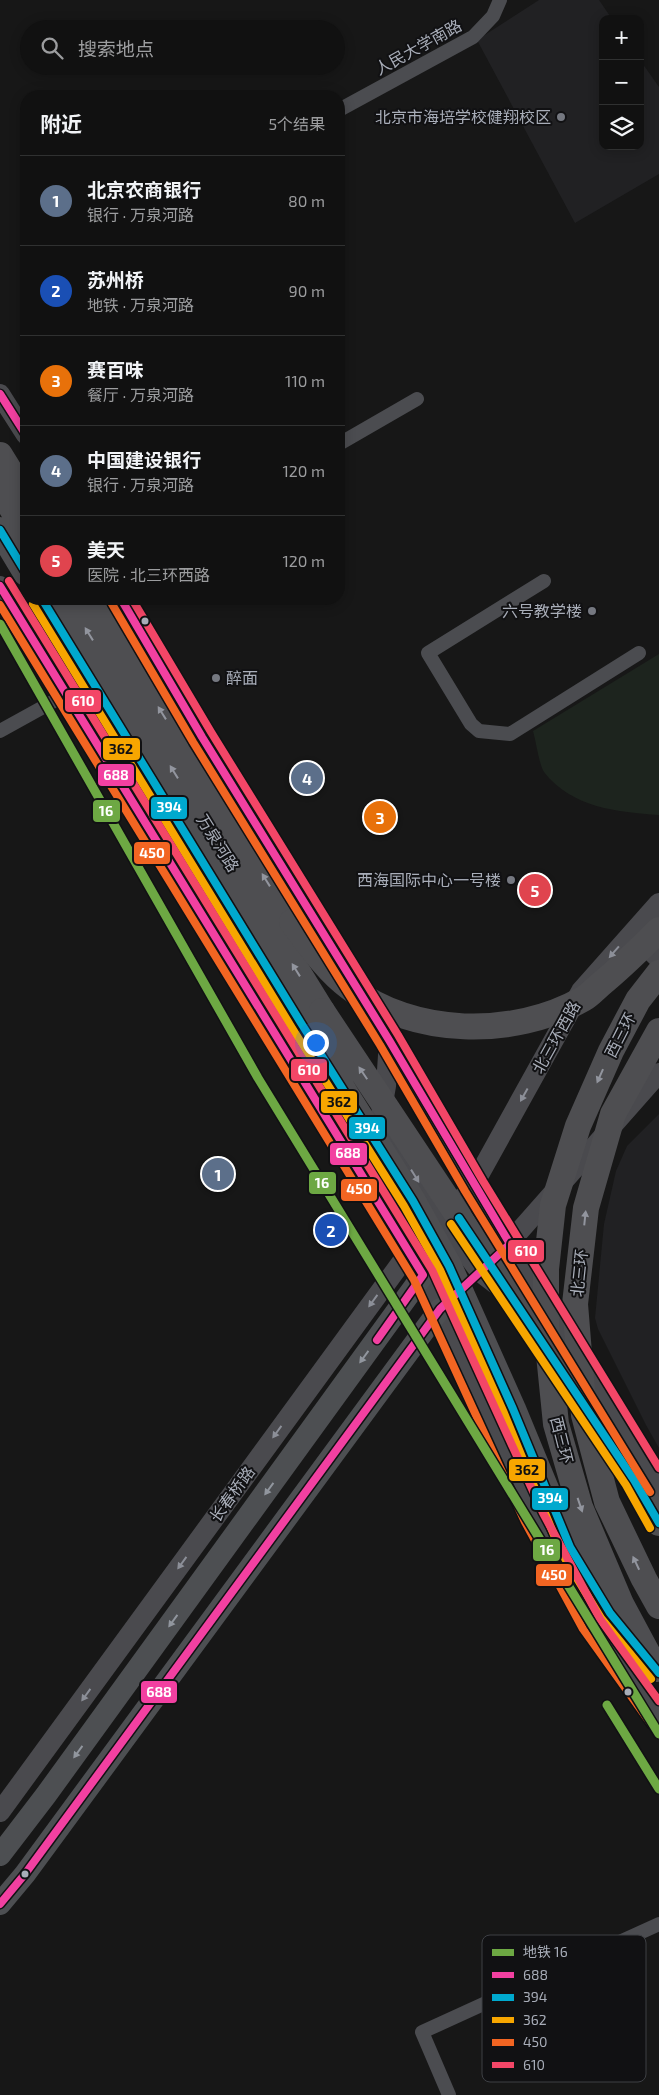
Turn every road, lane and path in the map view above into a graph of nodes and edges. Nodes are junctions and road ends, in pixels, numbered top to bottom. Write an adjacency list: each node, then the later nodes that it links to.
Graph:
1 (500, 0): 2 (street, 人民大学南路)
2 (345, 107)
3 (0, 394): 5 (street)
4 (417, 399): 7 (street)
5 (20, 426)
6 (0, 438): 9 (highway)
7 (345, 441)
8 (0, 455): 10 (highway)
9 (20, 457)
10 (20, 487)
11 (0, 489): 12 (highway)
12 (20, 522)
13 (0, 530): 14 (highway)
14 (20, 563)
15 (544, 581): 21 (street)
16 (0, 586): 22 (street)
17 (46, 605): 31 (highway, 万泉河路)
18 (71, 605): 31 (highway, 万泉河路, one-way to 18)
19 (94, 605): 25 (highway, one-way to 19, bridge)
20 (125, 605): 28 (street)
21 (639, 653)
22 (65, 695): 23 (street); 36 (street)
23 (0, 732)
24 (659, 903): 26 (street, 北三环西路)
25 (659, 930)
26 (632, 932): 27 (street); 30 (street, 北三环西路, one-way to 30)
27 (659, 959)
28 (345, 971): 30 (street); 33 (street)
29 (659, 974): 49 (highway, 西三环, one-way to 49, bridge)
30 (581, 991): 38 (street, 北三环西路, one-way to 38)
31 (312, 1018): 47 (highway, one-way to 31, bridge); 49 (highway, bridge)
32 (659, 1031): 48 (highway, 北三环, one-way to 32, bridge)
33 (388, 1040): 35 (street); 38 (street)
34 (659, 1073): 37 (street)
35 (380, 1120): 36 (street); 39 (street, one-way to 39)
36 (330, 1123): 41 (street)
37 (568, 1177): 40 (street); 45 (street)
38 (474, 1186): 39 (street, 北三环西路); 40 (street)
39 (445, 1225): 41 (street, 长春桥路); 42 (street); 43 (street)
40 (510, 1244): 43 (street); 45 (street)
41 (409, 1252): 42 (street); 52 (street, 长春桥路, one-way to 52)
42 (423, 1275): 44 (street); 51 (main road, 长春桥路, one-way to 51)
43 (483, 1275): 44 (street); 45 (street)
44 (444, 1316): 50 (street); 54 (main road)
45 (557, 1321): 46 (street)
46 (659, 1487)
47 (659, 1523)
48 (659, 1606)
49 (658, 1671)
50 (659, 1718)
51 (46, 1795): 52 (street); 53 (main road, 长春桥路)
52 (0, 1812)
53 (0, 1854)
54 (0, 1904)
55 (659, 1924): 56 (street)
56 (635, 1935)
57 (482, 2005): 58 (street)
58 (449, 2095)

